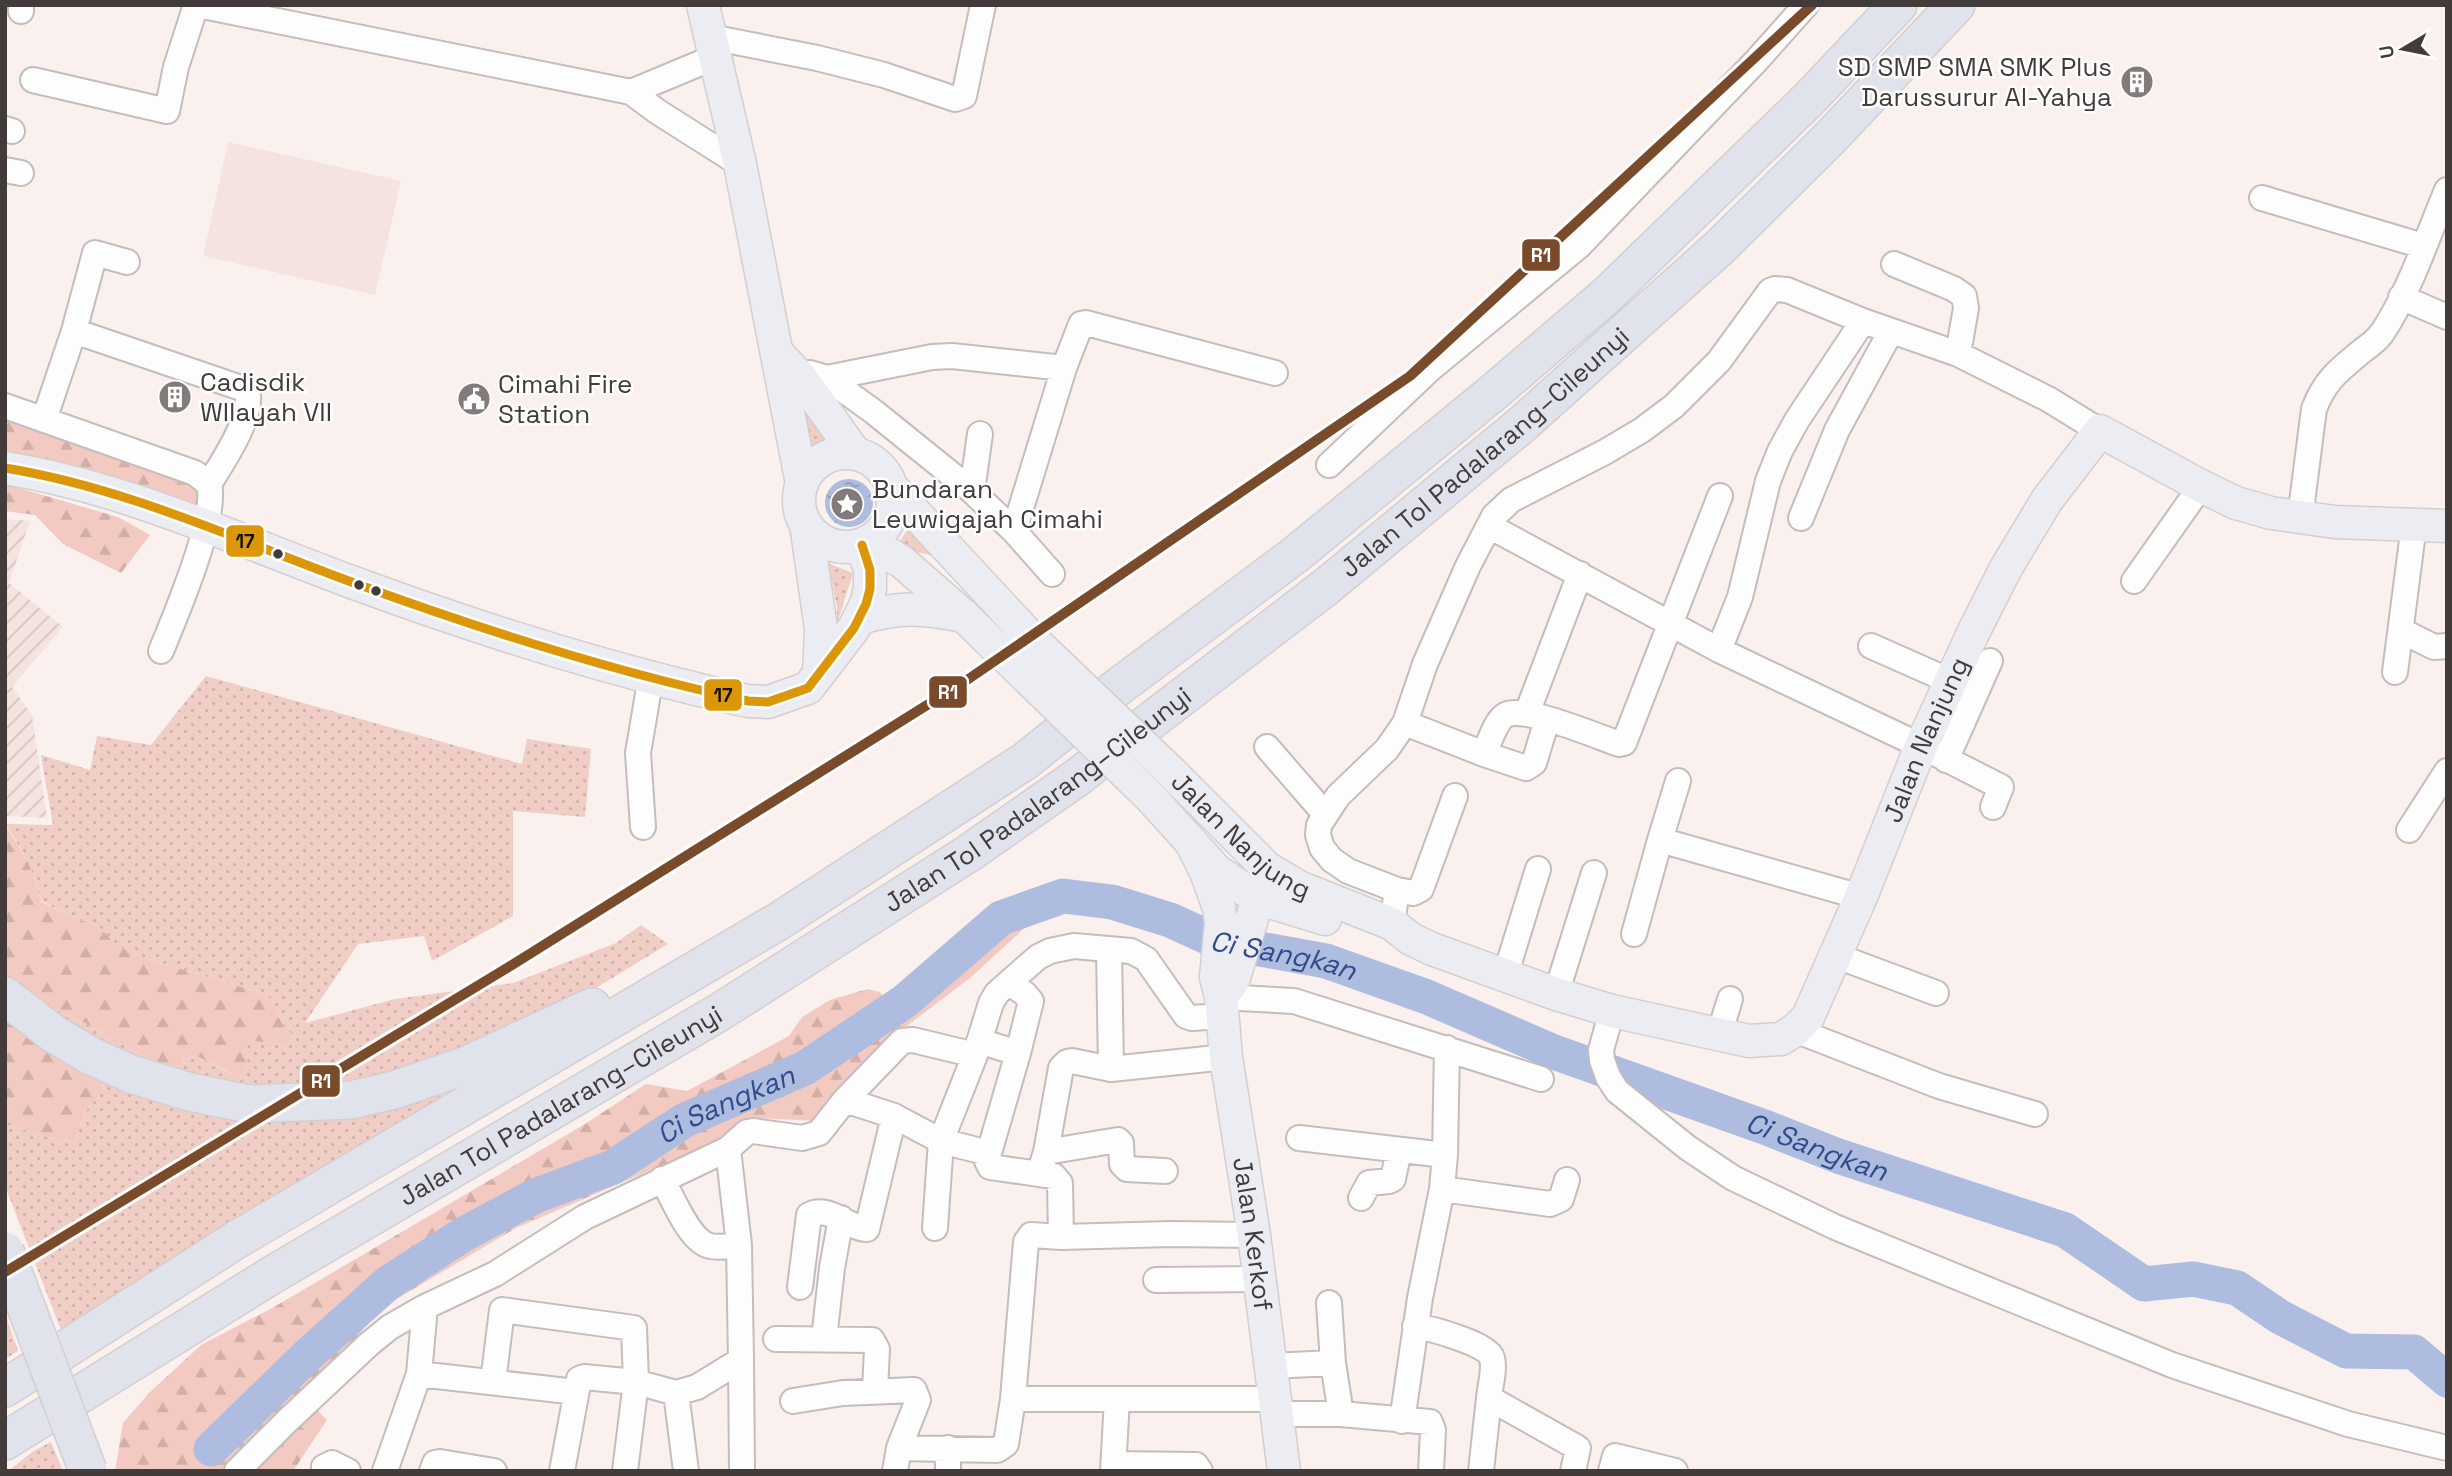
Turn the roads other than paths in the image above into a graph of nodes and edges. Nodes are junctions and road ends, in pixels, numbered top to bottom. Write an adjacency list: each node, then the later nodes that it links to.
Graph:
1 (197, 5): 7 (street); 9 (street)
2 (703, 5): 8 (main road)
3 (983, 5): 8 (street)
4 (1806, 5): 32 (street)
5 (1898, 5): 85 (highway, Jalan Tol Padalarang–Cileunyi)
6 (1956, 5): 155 (highway, Jalan Tol Padalarang–Cileunyi)
7 (248, 11): 10 (street)
8 (713, 47): 10 (street); 11 (main road)
9 (33, 80)
10 (631, 92): 11 (street)
11 (740, 164): 22 (main road)
12 (2447, 190): 14 (street)
13 (2262, 198): 14 (street)
14 (2423, 246): 17 (street)
15 (127, 262): 20 (street)
16 (1894, 264): 23 (street)
17 (2401, 297): 18 (street); 41 (street)
18 (2447, 317)
19 (1863, 321): 21 (street); 45 (street); 58 (street)
20 (74, 331): 28 (street); 34 (street)
21 (1891, 331): 23 (street); 40 (street)
22 (778, 354): 26 (main road); 35 (main road)
23 (1958, 354): 29 (street)
24 (1064, 368): 25 (street); 26 (street); 47 (street)
25 (1275, 373)
26 (814, 378): 31 (main road); 38 (street)
27 (5, 406): 28 (street)
28 (44, 420): 34 (street)
29 (2100, 431): 36 (main road); 64 (main road, Jalan Nanjung)
30 (980, 434): 38 (street)
31 (855, 453): 35 (main road); 37 (main road)
32 (1329, 465)
33 (5, 468): 44 (main road)
34 (209, 484): 44 (street)
35 (802, 484): 42 (main road)
36 (2201, 486): 41 (main road); 51 (street)
37 (892, 488): 48 (main road); 79 (main road, Jalan Nanjung, bridge)
38 (972, 491): 47 (street)
39 (1720, 496): 54 (street)
40 (1801, 518)
41 (2300, 518): 43 (main road)
42 (806, 524): 48 (main road); 62 (main road)
43 (2414, 525): 46 (main road); 55 (street)
44 (205, 526): 59 (street); 63 (main road)
45 (1489, 526): 50 (street); 66 (street)
46 (2447, 526)
47 (1014, 531): 49 (street)
48 (862, 545): 52 (main road, Jalan Nanjung); 53 (main road)
49 (1052, 574)
50 (1580, 574): 54 (street); 65 (street)
51 (2134, 581)
52 (964, 616): 53 (main road); 78 (main road, Jalan Nanjung, bridge)
53 (860, 618): 62 (main road)
54 (1670, 624): 58 (street); 65 (street)
55 (2402, 631): 57 (street); 61 (street)
56 (1871, 646): 64 (street)
57 (2447, 646)
58 (1719, 650): 68 (street)
59 (160, 651)
60 (1990, 662): 68 (street)
61 (2395, 672)
62 (819, 673): 63 (main road)
63 (651, 676): 75 (street)
64 (1950, 681): 68 (main road, Jalan Nanjung)
65 (1537, 716): 69 (street); 69 (street)
66 (1405, 723): 69 (street); 74 (street)
67 (1268, 747): 74 (street)
68 (1934, 753): 73 (street); 83 (main road, Jalan Nanjung)
69 (1484, 754)
70 (2447, 771): 76 (street)
71 (1678, 780): 77 (street)
72 (1455, 796): 82 (street)
73 (1993, 807)
74 (1325, 814): 82 (street)
75 (643, 827)
76 (2409, 830)
77 (1660, 840): 83 (street); 88 (street)
78 (1191, 842): 84 (main road, Jalan Nanjung); 86 (main road, Jalan Kerkof)
79 (1268, 868): 84 (main road, Jalan Kerkof); 87 (main road, Jalan Nanjung)
80 (1538, 869): 91 (street)
81 (1594, 873): 95 (street)
82 (1397, 890): 87 (street)
83 (1861, 897): 90 (main road, Jalan Nanjung)
84 (1257, 898): 86 (main road, Jalan Kerkof); 87 (main road, Jalan Nanjung)
85 (779, 922): 96 (highway); 144 (highway, Jalan Tol Padalarang–Cileunyi)
86 (1233, 928): 93 (main road, Jalan Kerkof)
87 (1401, 931): 91 (main road, Jalan Nanjung)
88 (1634, 934)
89 (1109, 950): 92 (street); 93 (street); 105 (street)
90 (1835, 955): 94 (street); 99 (main road, Jalan Nanjung)
91 (1505, 976): 95 (main road, Jalan Nanjung)
92 (1010, 983): 101 (street); 103 (street)
93 (1223, 993): 102 (street); 104 (main road, Jalan Kerkof)
94 (1936, 993)
95 (1556, 994): 98 (main road, Jalan Nanjung)
96 (5, 996)
97 (1730, 999): 100 (street)
98 (1612, 1011): 100 (main road, Jalan Nanjung); 156 (street)
99 (1795, 1030): 100 (main road, Jalan Nanjung); 108 (street)
100 (1719, 1035)
101 (977, 1048): 103 (street); 107 (street); 111 (street)
102 (1447, 1048): 106 (street); 115 (street)
103 (1017, 1053): 114 (street)
104 (1226, 1057): 105 (street); 124 (main road, Jalan Kerkof)
105 (1111, 1069): 116 (street)
106 (1541, 1079)
107 (845, 1100): 109 (street); 112 (street)
108 (2035, 1114)
109 (894, 1116): 111 (street); 122 (street)
110 (1299, 1138): 113 (street)
111 (941, 1142): 114 (street); 123 (street)
112 (727, 1149): 118 (street); 126 (street)
113 (1399, 1150): 115 (street); 121 (street)
114 (989, 1153): 116 (street)
115 (1445, 1155): 120 (street)
116 (1042, 1163): 117 (street); 125 (street)
117 (1165, 1171)
118 (662, 1178): 126 (street); 128 (street)
119 (1567, 1180): 120 (street)
120 (1441, 1189): 135 (street)
121 (1361, 1198)
122 (841, 1218): 131 (street); 137 (street)
123 (935, 1228)
124 (1254, 1234): 125 (street); 129 (main road, Jalan Kerkof)
125 (1061, 1237): 149 (street)
126 (738, 1245): 138 (street)
127 (5, 1251): 162 (highway, bridge)
128 (495, 1274): 133 (street); 134 (street)
129 (1259, 1279): 130 (street); 140 (main road, Jalan Kerkof)
130 (1156, 1280)
131 (800, 1287)
132 (1329, 1303): 139 (street)
133 (425, 1307): 141 (street); 163 (street)
134 (502, 1310): 142 (street); 143 (street)
135 (1415, 1326): 148 (street); 154 (street)
136 (776, 1339): 137 (street)
137 (824, 1339): 145 (street)
138 (741, 1360): 147 (street); 172 (street)
139 (1333, 1363): 140 (street); 153 (street)
140 (1270, 1366): 152 (main road, Jalan Kerkof)
141 (419, 1374): 142 (street); 166 (street)
142 (493, 1382): 146 (street)
143 (636, 1382): 146 (street); 147 (street); 170 (street)
144 (5, 1388)
145 (876, 1390): 151 (street); 157 (street)
146 (576, 1392): 169 (street)
147 (676, 1393): 171 (street)
148 (1489, 1398): 159 (street); 176 (street)
149 (1013, 1399): 150 (street); 158 (street)
150 (1116, 1399): 152 (street); 161 (street)
151 (793, 1401)
152 (1276, 1406): 153 (street); 174 (main road, Jalan Kerkof)
153 (1341, 1414): 154 (street)
154 (1402, 1420): 175 (street)
155 (5, 1441)
156 (2447, 1448)
157 (897, 1459): 158 (street)
158 (948, 1459)
159 (1575, 1459): 160 (street)
160 (1613, 1463): 177 (street)
161 (1114, 1467): 173 (street)
162 (88, 1471)
163 (237, 1471)
164 (324, 1471): 165 (street)
165 (348, 1471)
166 (385, 1471)
167 (432, 1471): 168 (street)
168 (494, 1471)
169 (562, 1471)
170 (625, 1471)
171 (685, 1471)
172 (741, 1471)
173 (1200, 1471)
174 (1284, 1471)
175 (1431, 1471)
176 (1481, 1471)
177 (1675, 1471)

